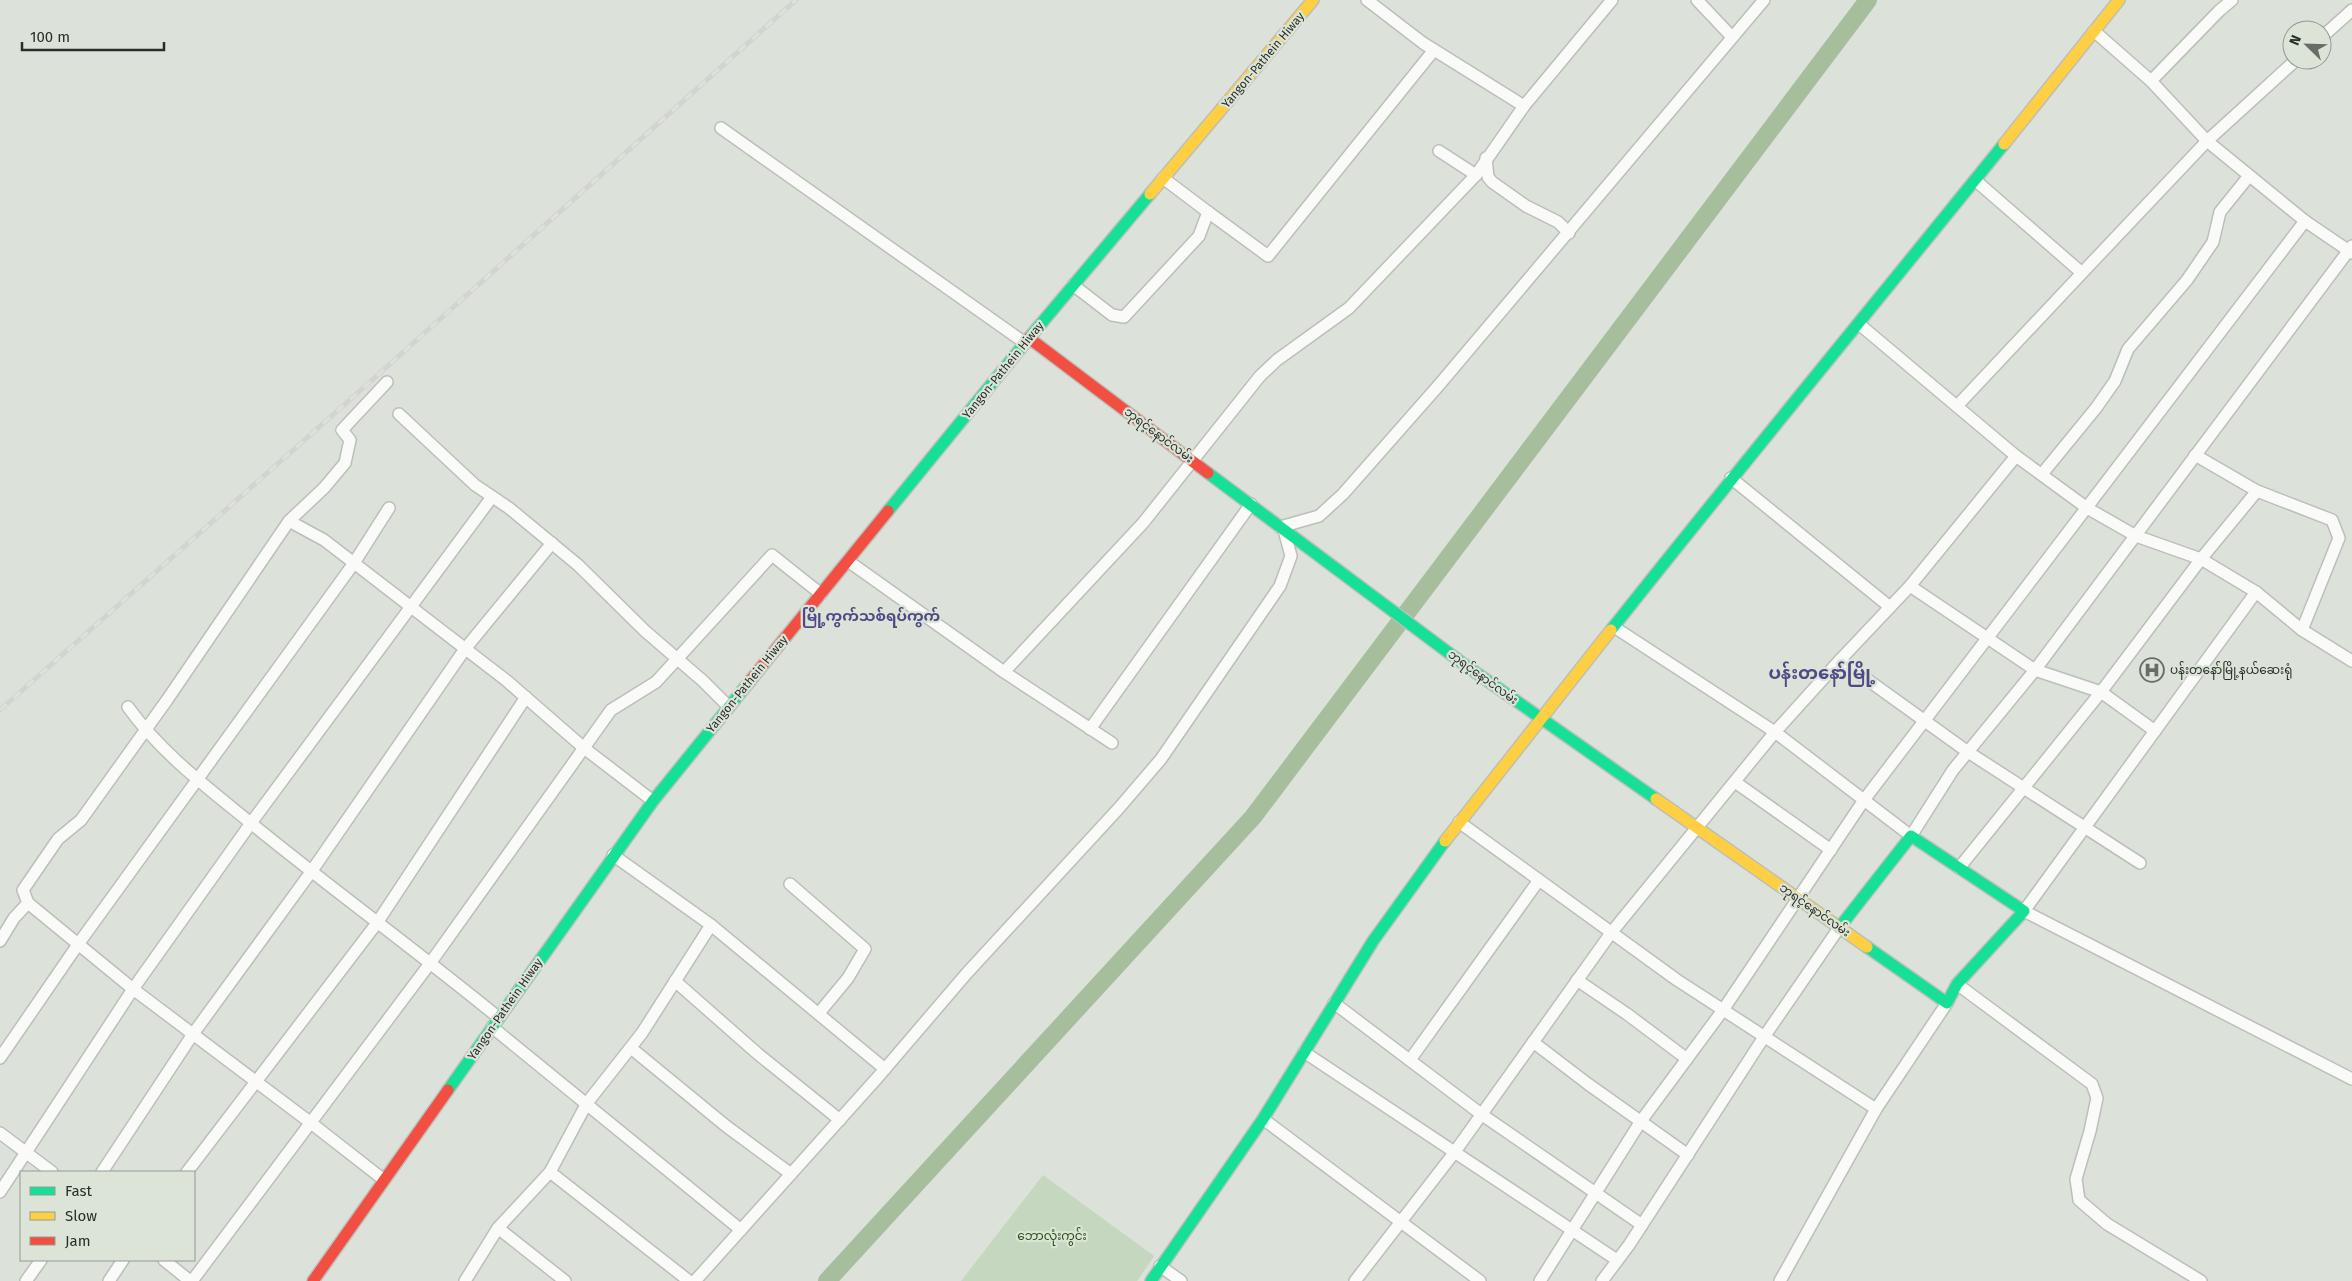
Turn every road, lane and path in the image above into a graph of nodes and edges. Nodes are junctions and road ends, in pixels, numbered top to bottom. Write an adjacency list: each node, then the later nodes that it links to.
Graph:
1 (1313, 0): 22 (main road, Yangon-Pathein Hiway)
2 (1367, 0): 12 (street)
3 (1612, 0): 15 (street)
4 (1697, 0): 11 (street)
5 (1764, 0): 11 (street)
6 (2119, 0): 10 (main road)
7 (2232, 0): 14 (street)
8 (2352, 10): 9 (street)
9 (2332, 28)
10 (2094, 30): 14 (street); 23 (main road)
11 (1732, 37): 26 (street)
12 (1434, 50): 15 (street); 24 (street)
13 (2285, 70): 17 (street)
14 (2152, 80): 17 (street)
15 (1524, 106): 19 (street)
16 (721, 128): 31 (street)
17 (2207, 141): 21 (street); 28 (street)
18 (1439, 151): 20 (street)
19 (1486, 158): 20 (street); 26 (street)
20 (1476, 175): 37 (street)
21 (2249, 176): 25 (street); 38 (street)
22 (1163, 178): 24 (street); 29 (main road, Yangon-Pathein Hiway)
23 (1975, 180): 28 (street); 30 (main road)
24 (1208, 212): 29 (street)
25 (2305, 221): 27 (street); 44 (street)
26 (1568, 233): 46 (street)
27 (2351, 250): 35 (street)
28 (2082, 273): 33 (street)
29 (1073, 285): 31 (main road, Yangon-Pathein Hiway)
30 (1859, 324): 33 (street); 39 (main road)
31 (1027, 340): 37 (main road, ဘုရင့်နောင်လမ်း); 50 (main road, Yangon-Pathein Hiway)
32 (387, 382): 45 (street)
33 (1957, 406): 36 (street)
34 (399, 414): 41 (street)
35 (2195, 455): 40 (street); 47 (street)
36 (2016, 456): 38 (street); 52 (street)
37 (1192, 460): 42 (main road, ဘုရင့်နောင်လမ်း); 65 (street)
38 (2042, 474): 44 (street)
39 (1731, 478): 56 (street); 57 (main road)
40 (2257, 491): 49 (street); 58 (street)
41 (492, 497): 48 (street); 55 (street)
42 (1251, 504): 46 (main road, ဘုရင့်နောင်လမ်း); 72 (street)
43 (389, 508): 51 (street)
44 (2088, 508): 47 (street); 59 (street)
45 (289, 521): 51 (street); 73 (street)
46 (1284, 530): 70 (main road, ဘုရင့်နောင်လမ်း); 123 (street)
47 (2136, 536): 49 (street); 64 (street)
48 (552, 543): 60 (street); 61 (street)
49 (2201, 559): 53 (street); 66 (street)
50 (848, 560): 54 (main road, Yangon-Pathein Hiway); 65 (street)
51 (354, 563): 55 (street); 79 (street)
52 (1910, 586): 56 (street); 59 (street)
53 (2256, 592): 58 (street); 74 (street)
54 (821, 594): 61 (street); 69 (main road, Yangon-Pathein Hiway)
55 (410, 606): 60 (street); 85 (street)
56 (1890, 607): 62 (street)
57 (1614, 628): 70 (main road); 75 (street)
58 (2302, 630): 63 (street)
59 (1987, 638): 64 (street); 71 (street)
60 (465, 649): 67 (street); 93 (street)
61 (677, 660): 69 (street); 77 (street)
62 (1840, 660): 71 (street); 75 (street)
63 (2352, 661)
64 (2036, 670): 66 (street); 78 (street)
65 (1004, 672): 72 (street)
66 (2101, 692): 74 (street); 81 (street)
67 (526, 697): 77 (street); 99 (street)
68 (128, 707): 73 (street)
69 (729, 707): 83 (main road, Yangon-Pathein Hiway)
70 (1541, 719): 84 (main road); 87 (main road, ဘုရင့်နောင်လမ်း)
71 (1926, 720): 78 (street); 82 (street)
72 (1090, 728): 76 (street)
73 (145, 730): 79 (street); 97 (street)
74 (2155, 731): 86 (street)
75 (1775, 732): 80 (street); 82 (street)
76 (1112, 743)
77 (584, 748): 83 (street); 105 (street)
78 (1968, 752): 81 (street); 88 (street)
79 (198, 780): 85 (street); 104 (street)
80 (1735, 782): 87 (street); 89 (street)
81 (2023, 787): 86 (street); 92 (street)
82 (1864, 800): 88 (street); 89 (street)
83 (653, 801): 90 (main road, Yangon-Pathein Hiway)
84 (1459, 822): 94 (street); 110 (main road)
85 (252, 823): 93 (street); 109 (street)
86 (2084, 827): 91 (street); 98 (street)
87 (1699, 828): 96 (main road, ဘုရင့်နောင်လမ်း); 102 (street)
88 (1911, 836): 92 (main road); 101 (main road)
89 (1831, 850): 96 (street)
90 (613, 855): 100 (street); 114 (main road, Yangon-Pathein Hiway)
91 (2140, 863)
92 (1960, 868): 98 (main road)
93 (311, 872): 99 (street); 115 (street)
94 (1539, 880): 102 (street); 122 (street)
95 (790, 884): 113 (street)
96 (1798, 898): 101 (main road, ဘုရင့်နောင်လမ်း); 112 (street)
97 (28, 903): 103 (street); 104 (street)
98 (2024, 911): 108 (main road); 124 (street)
99 (377, 923): 105 (street); 125 (street)
100 (711, 926): 107 (street); 113 (street)
101 (1840, 928): 111 (main road, ဘုရင့်နောင်လမ်း); 116 (street)
102 (1611, 933): 106 (street); 112 (street)
103 (0, 941)
104 (79, 943): 109 (street); 120 (street)
105 (431, 962): 114 (street); 132 (street)
106 (1577, 980): 117 (street); 121 (street)
107 (675, 981): 118 (street); 130 (street)
108 (1957, 984): 111 (main road); 170 (street)
109 (133, 989): 115 (street); 135 (street)
110 (1334, 1003): 119 (main road); 122 (street)
111 (1947, 1003): 127 (street)
112 (1723, 1010): 116 (street); 121 (street)
113 (818, 1013): 123 (street)
114 (495, 1022): 126 (street); 142 (main road, Yangon-Pathein Hiway)
115 (193, 1034): 125 (street); 138 (street)
116 (1764, 1036): 127 (street); 136 (street)
117 (1533, 1042): 128 (street); 131 (street)
118 (631, 1048): 126 (street); 141 (street)
119 (1304, 1052): 129 (main road); 134 (street)
120 (0, 1058)
121 (1687, 1058): 131 (street)
122 (1410, 1060): 128 (street)
123 (885, 1069): 130 (street)
124 (2352, 1079)
125 (256, 1081): 132 (street); 139 (street)
126 (587, 1104): 140 (street); 148 (street)
127 (1876, 1109): 169 (street)
128 (1481, 1114): 134 (street); 144 (street)
129 (1263, 1119): 145 (street); 154 (main road)
130 (840, 1120): 141 (street)
131 (1640, 1121): 136 (street); 144 (street)
132 (311, 1122): 142 (street); 157 (street)
133 (0, 1133): 135 (street)
134 (1454, 1152): 145 (street); 149 (street)
135 (27, 1154): 137 (street); 143 (street)
136 (1688, 1154): 146 (street)
137 (51, 1171)
138 (103, 1171)
139 (188, 1171)
140 (550, 1172): 147 (street); 161 (street)
141 (791, 1174): 148 (street)
142 (384, 1180): 158 (main road, Yangon-Pathein Hiway)
143 (0, 1192)
144 (1597, 1193): 146 (street); 149 (street)
145 (1401, 1224): 165 (street); 166 (street)
146 (1642, 1225): 150 (street)
147 (498, 1228): 159 (street); 160 (street)
148 (741, 1230): 162 (street)
149 (1572, 1230): 150 (street); 167 (street)
150 (1618, 1260): 168 (street)
151 (40, 1261): 155 (street)
152 (122, 1261): 156 (street)
153 (165, 1261): 157 (street)
154 (1160, 1266): 163 (main road); 164 (street)
155 (26, 1281)
156 (109, 1281)
157 (191, 1281)
158 (313, 1281)
159 (466, 1281)
160 (565, 1281)
161 (688, 1281)
162 (695, 1281)
163 (1150, 1281)
164 (1181, 1281)
165 (1355, 1281)
166 (1480, 1281)
167 (1540, 1281)
168 (1602, 1281)
169 (1780, 1281)
170 (2201, 1281)

